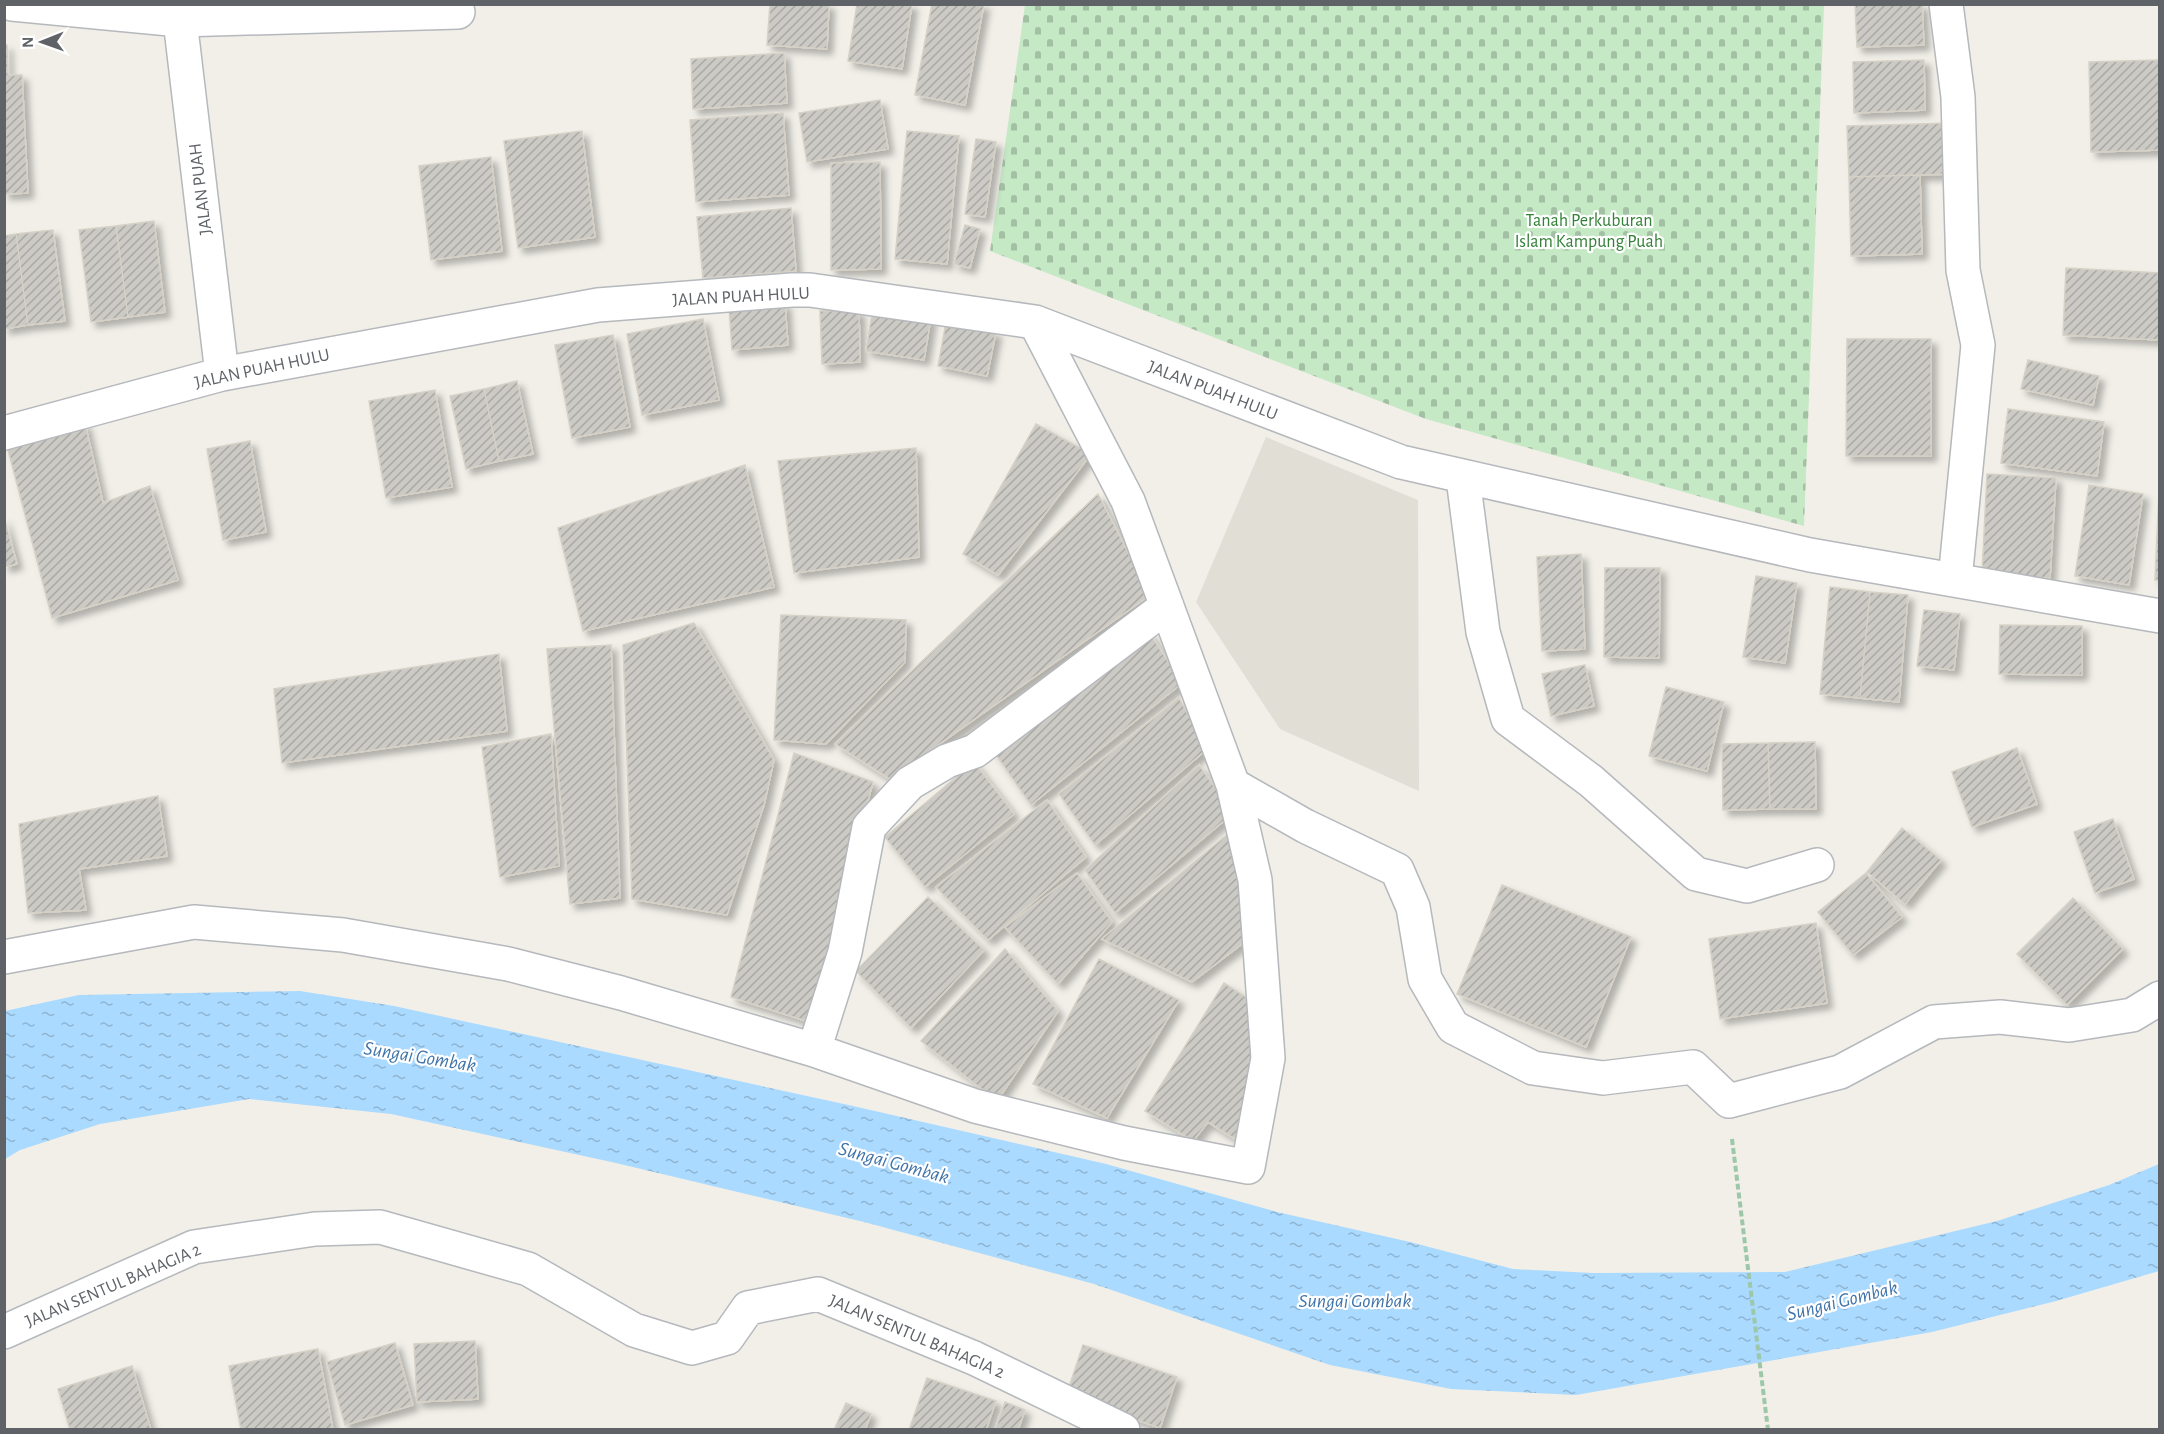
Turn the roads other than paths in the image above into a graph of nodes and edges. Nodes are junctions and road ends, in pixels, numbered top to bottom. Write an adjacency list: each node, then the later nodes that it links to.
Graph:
1 (12, 4): 3 (street)
2 (1946, 4): 9 (street)
3 (178, 12): 4 (street); 6 (street, JALAN PUAH)
4 (458, 12)
5 (1035, 322): 6 (street, JALAN PUAH HULU); 8 (street, JALAN PUAH HULU); 10 (street)
6 (222, 374): 7 (street, JALAN PUAH HULU)
7 (4, 433)
8 (1463, 478): 9 (street, JALAN PUAH HULU); 13 (street)
9 (1955, 580): 11 (street, JALAN PUAH HULU)
10 (1167, 606): 12 (street); 16 (street)
11 (2160, 616)
12 (1233, 785): 15 (street); 16 (street)
13 (1817, 865)
14 (4, 957): 16 (street)
15 (2160, 998)
16 (814, 1050)
17 (4, 1332): 18 (street, JALAN SENTUL BAHAGIA 2)
18 (1123, 1430)

